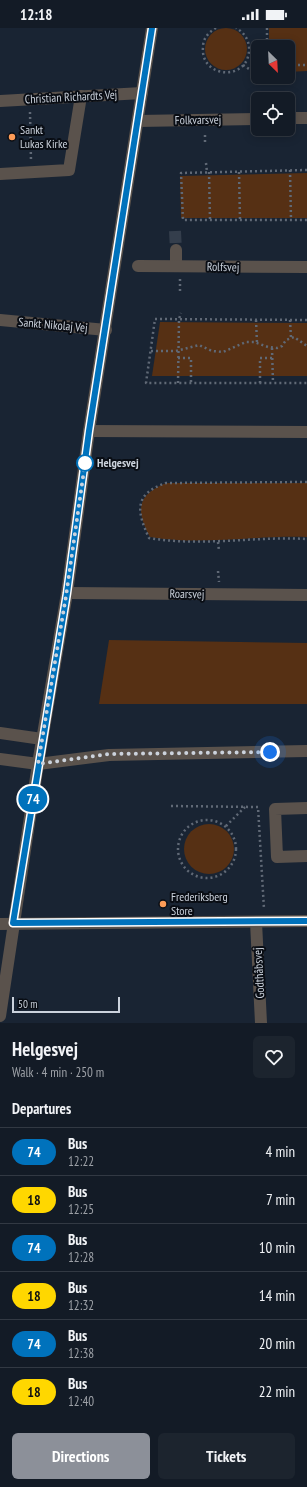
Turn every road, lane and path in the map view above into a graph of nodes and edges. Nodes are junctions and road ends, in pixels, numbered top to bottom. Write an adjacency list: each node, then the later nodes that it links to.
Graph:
1 (152, 28): 11 (street)
2 (216, 28): 7 (path)
3 (236, 28): 5 (path)
4 (267, 28): 6 (path)
5 (240, 29): 7 (path)
6 (267, 40)
7 (243, 65): 10 (path)
8 (295, 65): 9 (path)
9 (307, 65)
10 (251, 69)
11 (142, 93): 12 (street, Christian Richardts Vej); 18 (street)
12 (81, 96): 13 (street, Christian Richardts Vej); 22 (street)
13 (30, 99): 14 (street, Christian Richardts Vej); 22 (path)
14 (0, 101)
15 (251, 118): 18 (street, Folkvarsvej)
16 (295, 118): 17 (street)
17 (307, 118)
18 (138, 121): 40 (street)
19 (206, 162): 23 (path)
20 (290, 170): 21 (path); 24 (path); 28 (path)
21 (307, 170)
22 (31, 172): 25 (street)
23 (208, 172): 24 (path); 26 (path); 26 (path)
24 (239, 172): 27 (path)
25 (0, 174)
26 (210, 220): 27 (path)
27 (240, 220): 28 (path)
28 (291, 220): 29 (path)
29 (307, 220)
30 (176, 250): 32 (street)
31 (138, 266): 32 (street, Rolfsvej)
32 (176, 266): 33 (street, Rolfsvej)
33 (307, 267)
34 (181, 313): 35 (path)
35 (179, 319): 37 (path); 45 (path); 46 (path)
36 (0, 320): 40 (street, Sankt Nikolaj Vej)
37 (256, 320): 38 (path); 42 (path)
38 (290, 320): 39 (path); 41 (path)
39 (307, 320)
40 (106, 330): 54 (street)
41 (291, 338): 43 (path); 44 (path)
42 (257, 343): 44 (path); 46 (path)
43 (307, 346)
44 (272, 348): 48 (path)
45 (150, 351): 46 (path); 49 (path)
46 (178, 351): 47 (path)
47 (178, 358): 49 (path); 50 (path)
48 (272, 358): 51 (path); 52 (path)
49 (178, 383): 50 (path)
50 (191, 383): 51 (path)
51 (260, 383): 52 (path)
52 (273, 383): 53 (path)
53 (307, 383)
54 (89, 431): 55 (street); 60 (street)
55 (307, 432)
56 (307, 482): 58 (path)
57 (307, 539): 58 (path)
58 (218, 542): 59 (path)
59 (219, 551)
60 (67, 593): 61 (street, Roarsvej); 63 (street)
61 (307, 595)
62 (0, 733): 63 (street)
63 (42, 739): 66 (street)
64 (307, 752): 66 (street)
65 (0, 759): 66 (street)
66 (38, 764): 74 (street)
67 (171, 806): 68 (path)
68 (246, 807): 70 (path); 73 (path)
69 (307, 808): 71 (street)
70 (226, 826): 70 (path)
71 (307, 856)
72 (307, 921): 73 (street)
73 (260, 922): 74 (street); 77 (street, Godthåbsvej)
74 (13, 923): 75 (street); 76 (street)
75 (0, 924)
76 (0, 1016)
77 (261, 1023)

